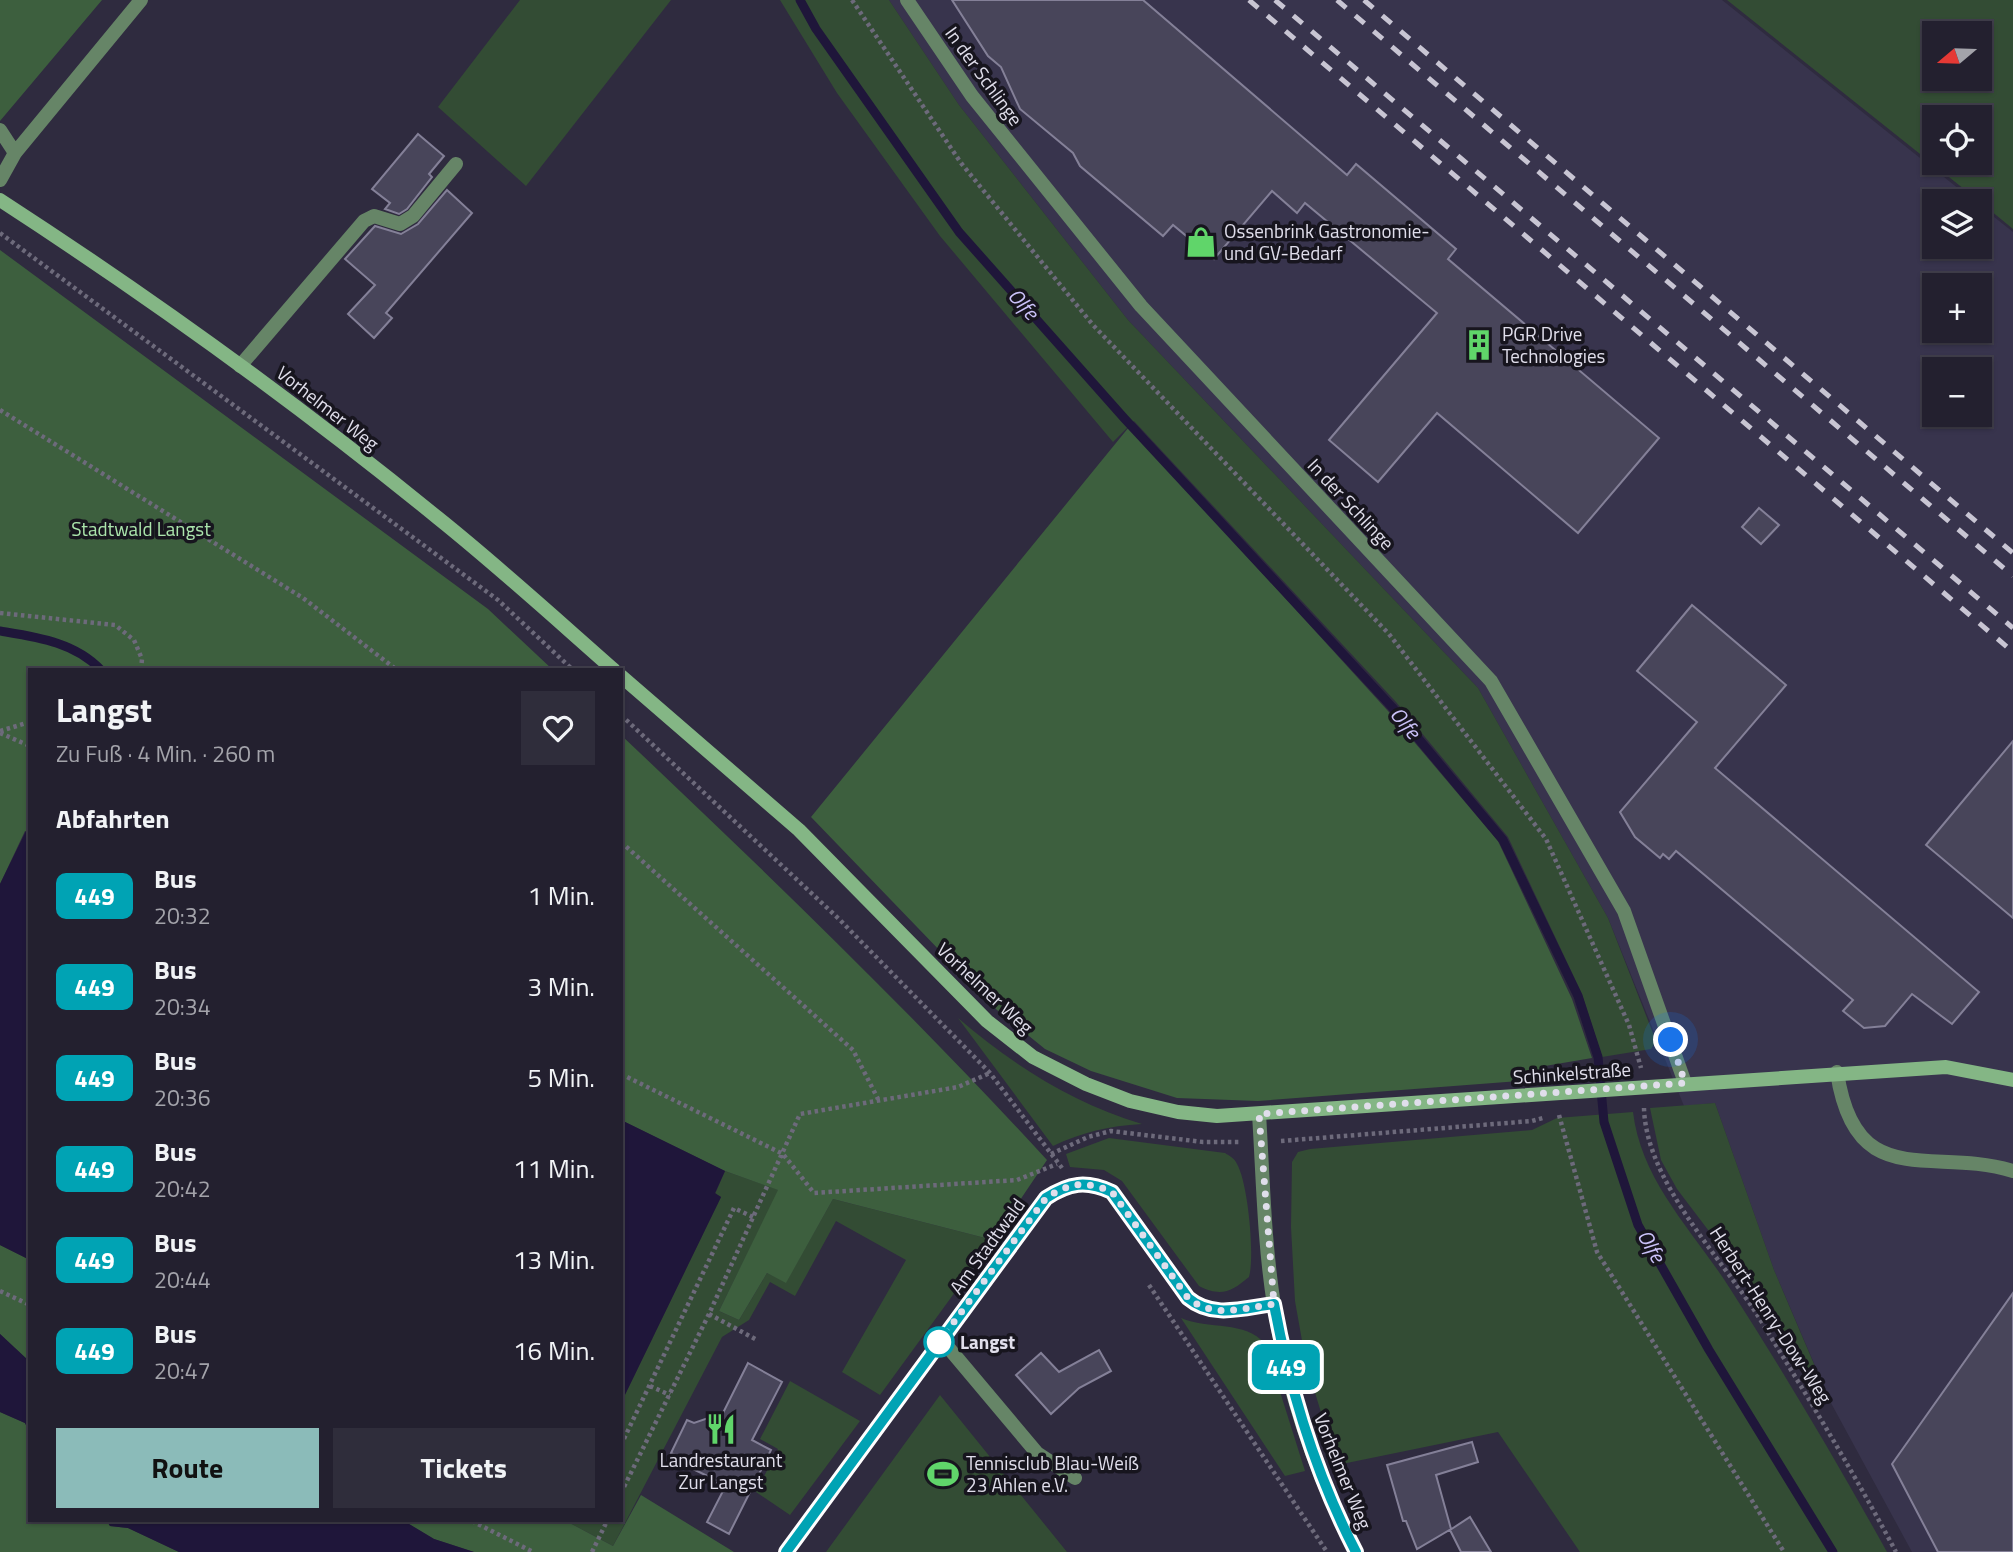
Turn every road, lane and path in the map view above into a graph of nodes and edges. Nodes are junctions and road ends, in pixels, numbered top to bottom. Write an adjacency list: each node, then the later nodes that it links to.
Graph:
1 (141, 0): 5 (street)
2 (852, 0): 28 (path, Herbert-Henry-Dow-Weg)
3 (907, 0): 27 (street, In der Schlinge)
4 (0, 130): 5 (street)
5 (15, 153): 7 (street)
6 (456, 164): 10 (street)
7 (0, 180)
8 (0, 200): 10 (street, Vorhelmer Weg)
9 (0, 233): 15 (path)
10 (240, 366): 16 (street, Vorhelmer Weg)
11 (0, 410): 14 (path)
12 (0, 613): 13 (path)
13 (141, 668)
14 (394, 668)
15 (571, 668)
16 (612, 668)
17 (623, 678): 30 (street, Vorhelmer Weg)
18 (623, 717): 24 (path)
19 (28, 723): 20 (path)
20 (0, 732): 21 (path)
21 (28, 745)
22 (623, 844): 29 (path)
23 (1837, 1072): 26 (street, Schinkelstraße); 27 (street, Schinkelstraße); 34 (street)
24 (990, 1073): 29 (path); 31 (path)
25 (623, 1075): 32 (path)
26 (2013, 1080)
27 (1685, 1083): 28 (street, Schinkelstraße)
28 (1643, 1087): 30 (street, Schinkelstraße); 56 (path, Herbert-Henry-Dow-Weg)
29 (878, 1099): 32 (path)
30 (1259, 1114): 31 (street, Vorhelmer Weg)
31 (1261, 1142): 39 (street, Vorhelmer Weg); 55 (path)
32 (783, 1154): 33 (path); 35 (path)
33 (1058, 1164)
34 (2013, 1171)
35 (753, 1217): 40 (path); 43 (path)
36 (1144, 1278): 53 (path)
37 (0, 1291): 38 (path)
38 (28, 1304)
39 (1274, 1304): 42 (street, Am Stadtwald); 54 (street, Vorhelmer Weg)
40 (709, 1314): 41 (path); 44 (path)
41 (757, 1340)
42 (942, 1340): 46 (street); 52 (street, Am Stadtwald)
43 (650, 1386): 44 (path); 45 (path)
44 (670, 1395): 47 (path)
45 (623, 1441)
46 (1075, 1478)
47 (623, 1489)
48 (474, 1522): 50 (path)
49 (607, 1522): 51 (path)
50 (533, 1552)
51 (592, 1552)
52 (786, 1552)
53 (1327, 1552)
54 (1356, 1552)
55 (1784, 1552)
56 (1896, 1552)

